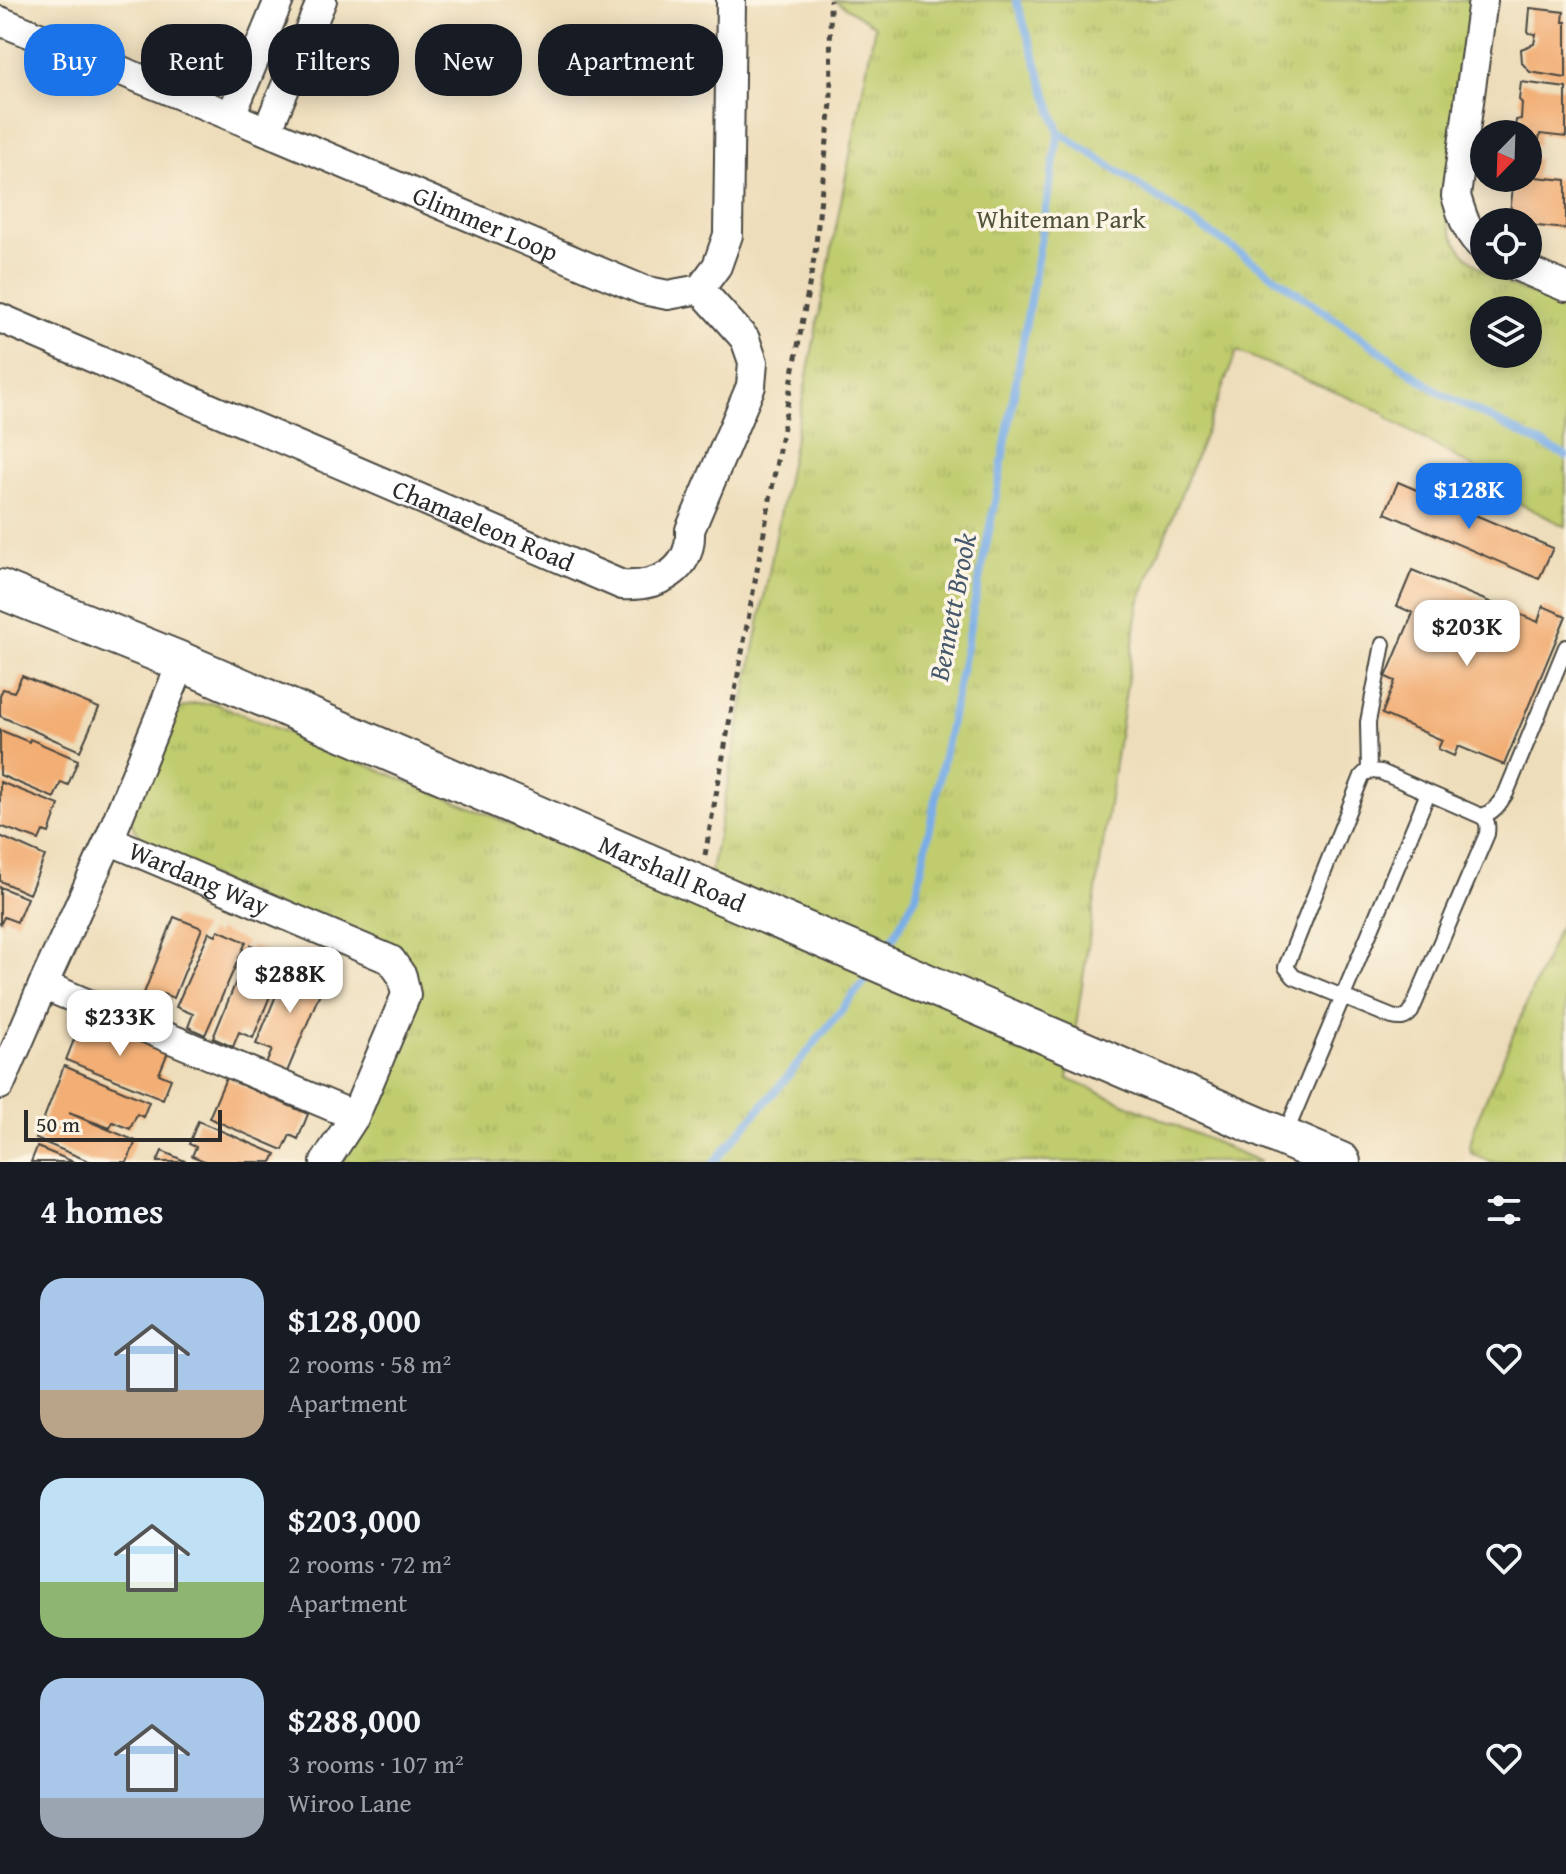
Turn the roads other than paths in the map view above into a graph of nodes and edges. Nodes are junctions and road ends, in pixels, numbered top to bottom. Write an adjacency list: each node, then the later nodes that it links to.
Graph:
1 (279, 0): 6 (street)
2 (322, 0): 7 (street)
3 (731, 0): 11 (street)
4 (1483, 0): 8 (street)
5 (0, 21): 6 (street, Glimmer Loop)
6 (231, 116): 7 (street, Glimmer Loop)
7 (267, 131): 11 (street, Glimmer Loop)
8 (1470, 232)
9 (1542, 277): 10 (street)
10 (1566, 287)
11 (700, 289): 12 (street, Chamaeleon Road)
12 (0, 318)
13 (0, 589): 16 (main road, Marshall Road)
14 (1383, 644): 17 (lane)
15 (1566, 647): 19 (lane)
16 (182, 662): 20 (street); 25 (main road, Marshall Road)
17 (1369, 772): 18 (lane); 22 (lane)
18 (1428, 793): 19 (lane); 22 (lane)
19 (1481, 816): 22 (lane)
20 (109, 840): 21 (street); 24 (street, Wardang Way)
21 (43, 985): 23 (street); 24 (street)
22 (1343, 997): 25 (lane)
23 (0, 1085)
24 (355, 1116): 26 (street, Wardang Way)
25 (1284, 1137): 27 (main road, Marshall Road)
26 (325, 1162)
27 (1341, 1162)

